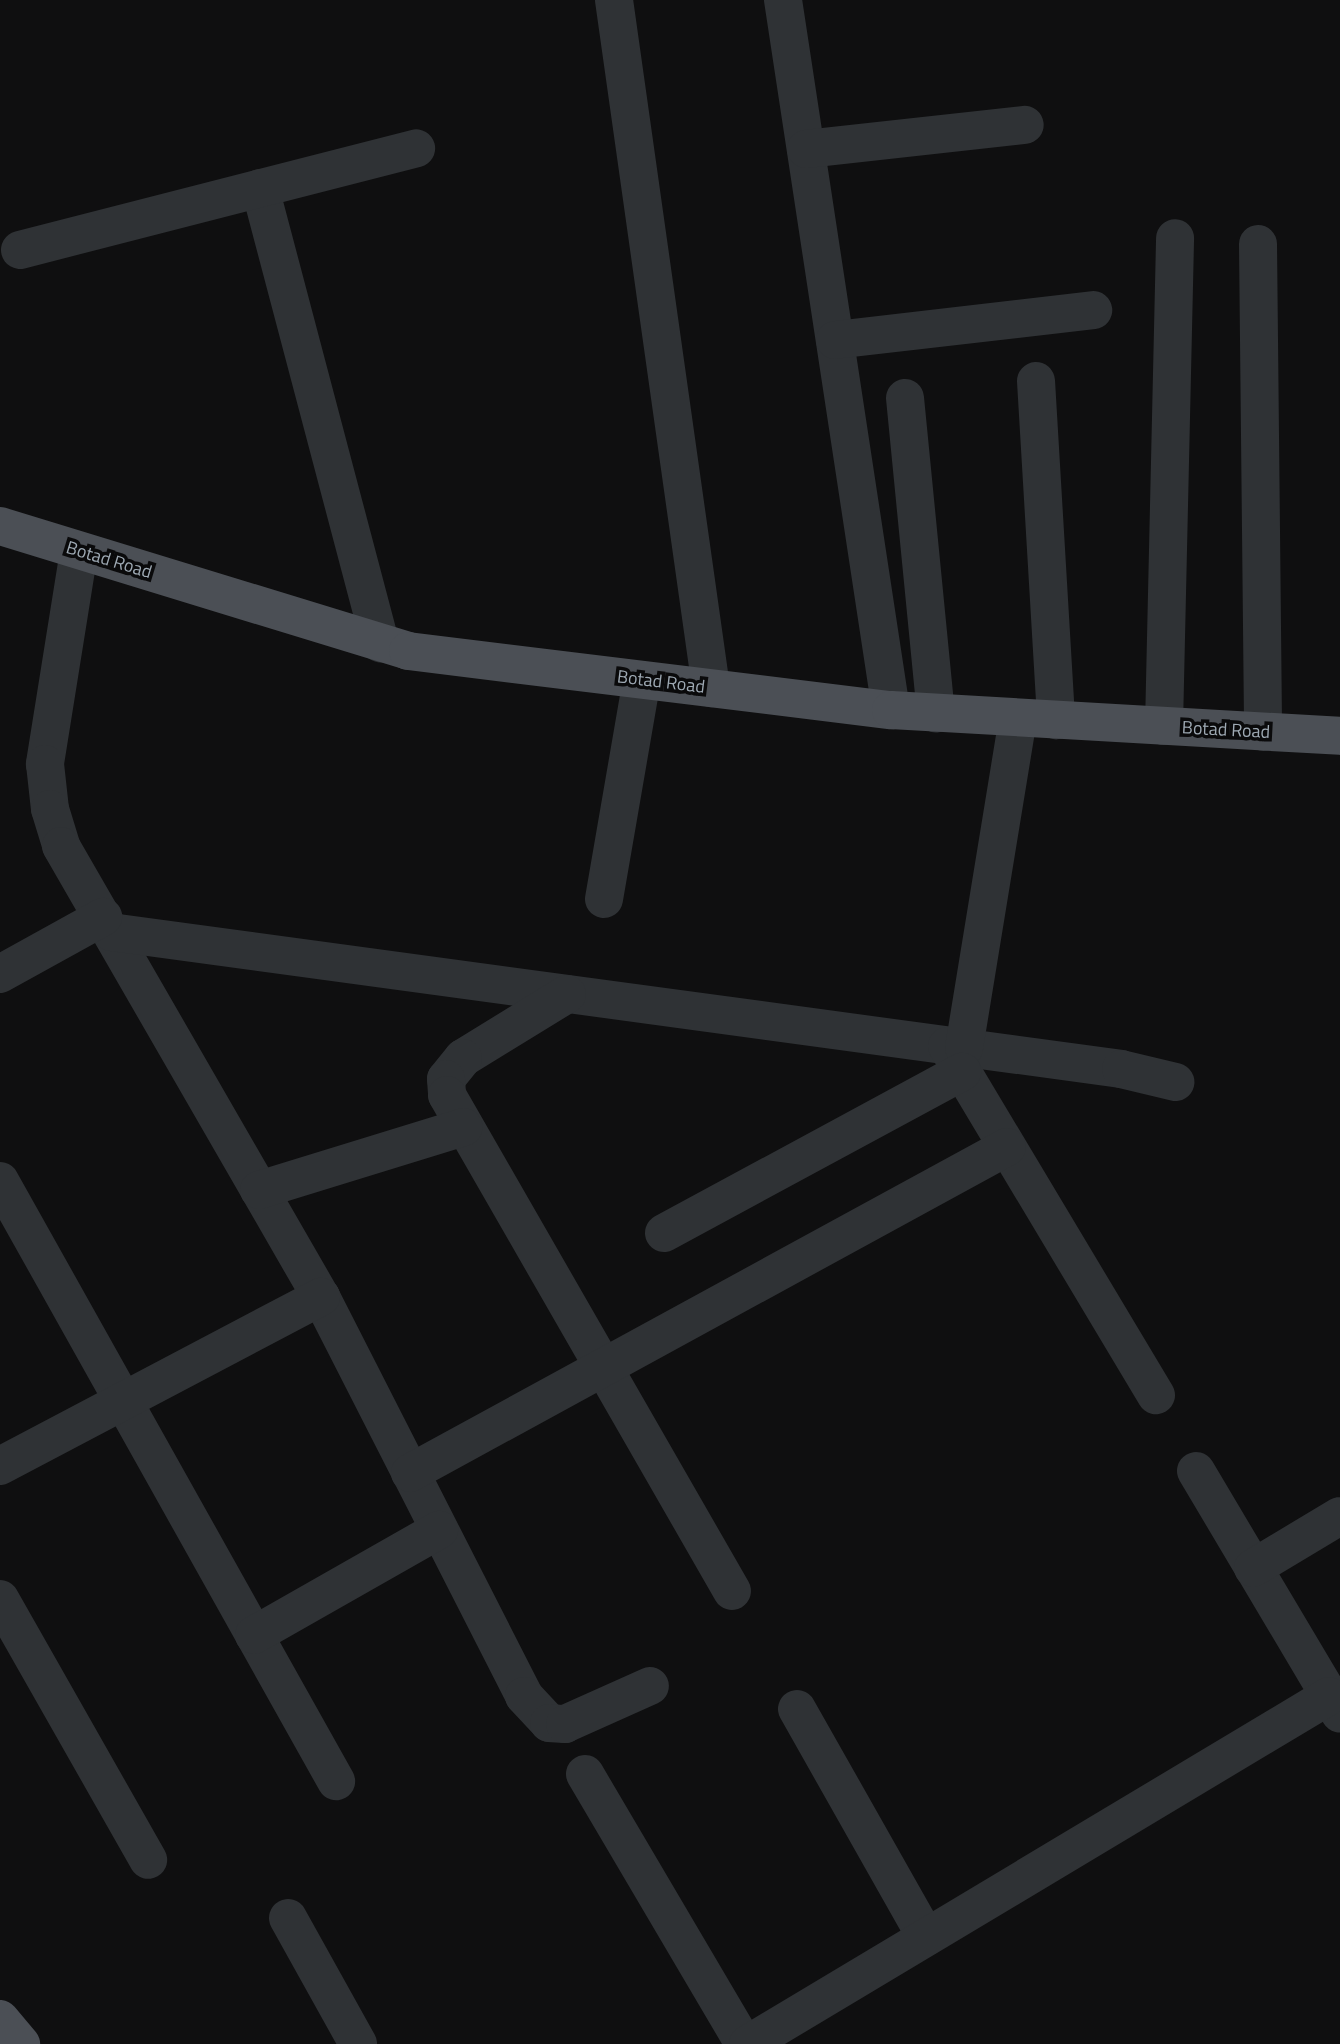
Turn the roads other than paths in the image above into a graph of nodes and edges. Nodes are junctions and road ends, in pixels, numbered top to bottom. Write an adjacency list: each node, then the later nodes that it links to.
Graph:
1 (614, 0): 18 (street)
2 (783, 0): 5 (street)
3 (1025, 125): 5 (street)
4 (416, 148): 6 (street)
5 (806, 149): 11 (street)
6 (260, 188): 9 (street); 16 (street)
7 (1175, 237): 23 (street)
8 (1258, 244): 24 (street)
9 (20, 250)
10 (1093, 310): 11 (street)
11 (835, 340): 19 (street)
12 (1036, 382): 22 (street)
13 (905, 398): 20 (street)
14 (0, 526): 15 (main road, Botad Road)
15 (79, 551): 16 (main road, Botad Road); 27 (street)
16 (380, 643): 17 (main road, Botad Road)
17 (642, 680): 18 (main road, Botad Road); 26 (street)
18 (711, 688): 19 (main road, Botad Road)
19 (891, 710): 20 (main road, Botad Road)
20 (936, 713): 21 (main road, Botad Road)
21 (1018, 718): 22 (main road, Botad Road); 30 (street)
22 (1056, 720): 23 (main road, Botad Road)
23 (1164, 726): 24 (main road, Botad Road)
24 (1263, 732): 25 (main road, Botad Road)
25 (1340, 736)
26 (604, 899)
27 (107, 925): 28 (street); 29 (street); 35 (street)
28 (0, 974)
29 (568, 994): 30 (street); 32 (street)
30 (958, 1055): 31 (street); 33 (street); 36 (street)
31 (1175, 1082)
32 (464, 1127): 35 (street); 38 (street)
33 (1007, 1146): 38 (street); 39 (street)
34 (0, 1181): 40 (street)
35 (259, 1190): 37 (street)
36 (664, 1233)
37 (321, 1297): 40 (street); 43 (street)
38 (605, 1366): 43 (street); 47 (street)
39 (1156, 1395)
40 (122, 1400): 41 (street); 49 (street)
41 (0, 1466)
42 (1196, 1471): 46 (street)
43 (410, 1473): 45 (street)
44 (1340, 1516): 46 (street)
45 (439, 1530): 49 (street); 50 (street)
46 (1253, 1568): 51 (street)
47 (732, 1591)
48 (0, 1599): 55 (street)
49 (254, 1635): 54 (street)
50 (650, 1686)
51 (1335, 1705): 57 (street)
52 (797, 1709): 57 (street)
53 (585, 1774): 61 (street)
54 (336, 1781)
55 (148, 1860)
56 (288, 1918): 60 (street)
57 (926, 1937): 61 (street)
58 (0, 2019): 59 (main road)
59 (21, 2044)
60 (358, 2044)
61 (746, 2044)

